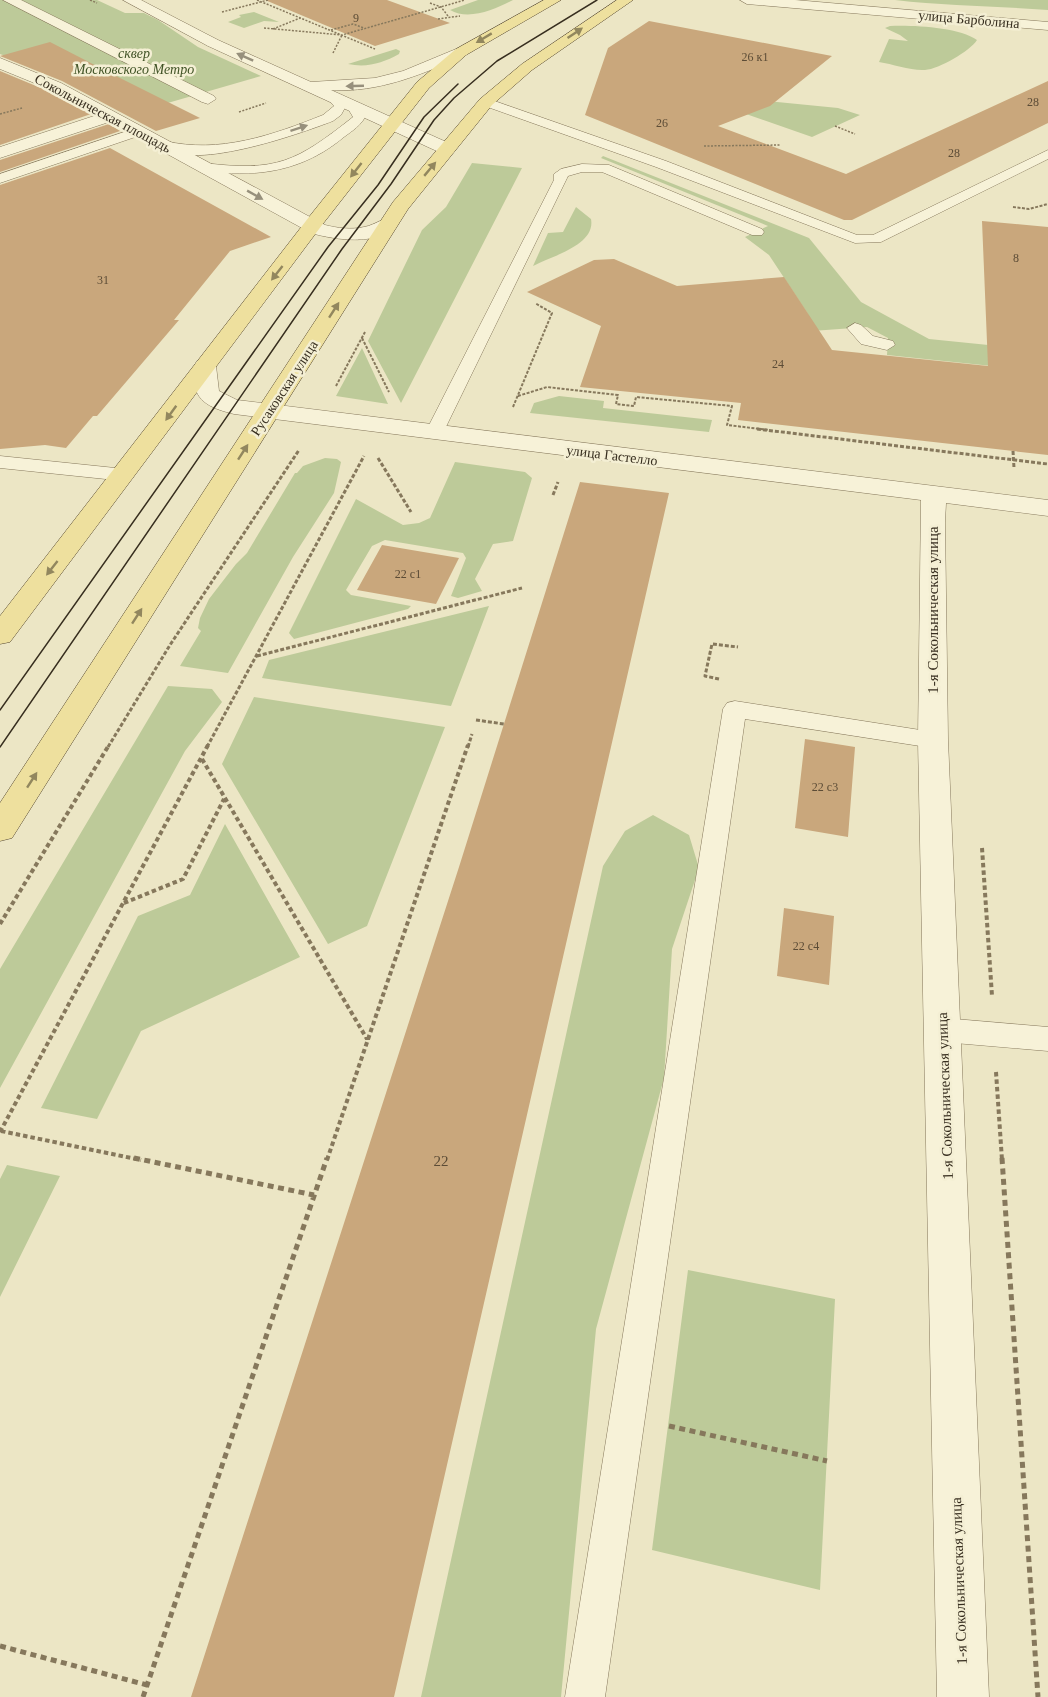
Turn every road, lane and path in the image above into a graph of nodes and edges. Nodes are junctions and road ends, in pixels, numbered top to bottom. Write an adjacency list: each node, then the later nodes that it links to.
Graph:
1 (10, 0): 29 (street)
2 (130, 0): 27 (street, one-way to 2)
3 (257, 0): 9 (path)
4 (268, 0): 9 (path)
5 (465, 0): 11 (path)
6 (554, 0): 25 (main road, one-way to 25)
7 (626, 0): 30 (main road, Русаковская улица, one-way to 7)
8 (747, 0): 17 (street, улица Барболина)
9 (261, 2): 12 (path); 14 (path)
10 (429, 3): 11 (path)
11 (441, 7): 13 (path); 19 (path)
12 (217, 14)
13 (448, 16): 15 (path); 16 (path)
14 (301, 18): 20 (path); 21 (path)
15 (438, 19)
16 (455, 19)
17 (1048, 26)
18 (264, 28): 20 (path)
19 (365, 29): 21 (path); 23 (path)
20 (271, 30): 22 (path); 23 (path)
21 (331, 31): 23 (path)
22 (261, 34)
23 (342, 35): 24 (path)
24 (380, 51)
25 (461, 52): 27 (street, one-way to 27); 35 (main road)
26 (0, 63): 34 (street, Сокольническая площадь)
27 (298, 81): 28 (street)
28 (332, 97): 31 (street); 39 (lane, one-way to 28)
29 (208, 99)
30 (486, 102): 42 (main road, Русаковская улица); 44 (lane)
31 (353, 107): 35 (street); 45 (lane)
32 (21, 108): 33 (path)
33 (0, 114)
34 (111, 116): 37 (street, Сокольническая площадь); 43 (street)
35 (392, 124): 42 (street); 48 (main road, one-way to 48)
36 (835, 126): 38 (path)
37 (139, 131): 39 (street, Сокольническая площадь); 46 (lane)
38 (855, 134)
39 (165, 145): 45 (street, Сокольническая площадь)
40 (781, 145): 41 (path)
41 (703, 146)
42 (447, 149): 47 (main road, Русаковская улица, one-way to 42)
43 (0, 153)
44 (1048, 154)
45 (204, 167): 48 (street, Сокольническая площадь, one-way to 48)
46 (0, 179)
47 (389, 223): 48 (street, Сокольническая площадь); 57 (main road, Русаковская улица, one-way to 47)
48 (312, 226): 54 (main road, one-way to 54)
49 (757, 232): 59 (lane)
50 (531, 301): 55 (path)
51 (855, 328): 53 (lane)
52 (362, 338): 56 (path)
53 (887, 345)
54 (205, 366): 57 (street, улица Гастелло); 65 (main road, one-way to 65)
55 (518, 396): 58 (path); 64 (path)
56 (392, 399)
57 (268, 412): 59 (street, улица Гастелло); 82 (main road, Русаковская улица, one-way to 57)
58 (510, 416)
59 (434, 433): 67 (street, улица Гастелло)
60 (301, 446): 85 (path)
61 (365, 454): 74 (path)
62 (376, 454): 70 (path)
63 (0, 462): 65 (lane)
64 (1048, 464)
65 (125, 475): 72 (main road, one-way to 72)
66 (559, 479): 68 (path)
67 (934, 494): 69 (street, улица Гастелло); 79 (street, 1-я Сокольническая улица)
68 (554, 495)
69 (1048, 508)
70 (411, 512)
71 (522, 588): 74 (path)
72 (0, 635)
73 (738, 647): 75 (path)
74 (256, 657): 80 (path)
75 (705, 676)
76 (476, 720): 77 (path)
77 (504, 724)
78 (472, 734): 88 (path)
79 (933, 740): 86 (street, 1-я Сокольническая улица); 92 (lane)
80 (202, 759): 81 (path); 84 (path)
81 (224, 799): 84 (path); 88 (path)
82 (0, 829)
83 (981, 838): 87 (path)
84 (124, 903): 90 (path)
85 (0, 924)
86 (943, 1030): 87 (lane); 98 (street, 1-я Сокольническая улица)
87 (994, 1034): 89 (lane); 99 (path)
88 (368, 1039): 91 (path)
89 (1048, 1039)
90 (0, 1131): 91 (path)
91 (314, 1195): 95 (path)
92 (627, 1417): 93 (path); 97 (lane)
93 (827, 1461)
94 (0, 1646): 95 (path)
95 (147, 1685): 96 (path)
96 (143, 1697)
97 (585, 1697)
98 (963, 1697)
99 (1038, 1697)

